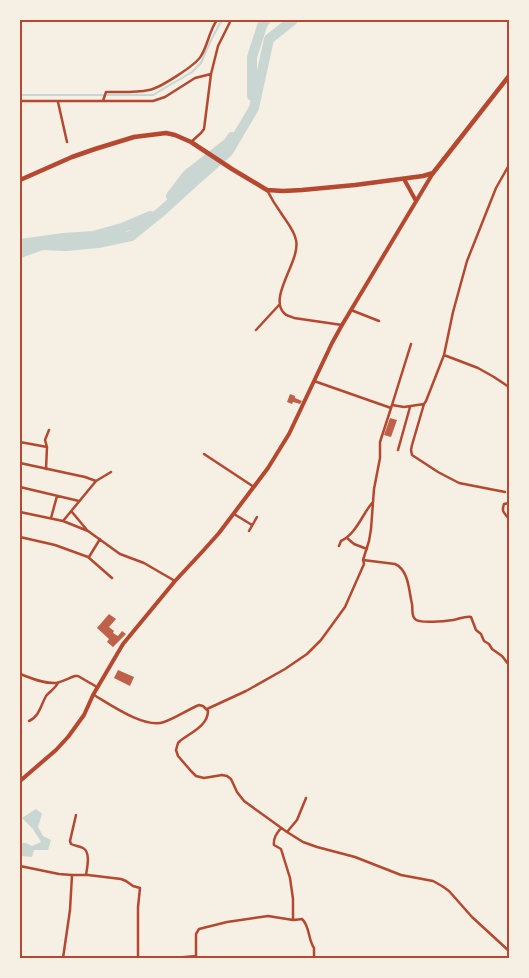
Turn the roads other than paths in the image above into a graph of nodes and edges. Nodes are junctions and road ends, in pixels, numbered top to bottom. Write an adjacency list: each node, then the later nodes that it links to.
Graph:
1 (217, 20): 5 (street)
2 (231, 20): 3 (street)
3 (211, 74): 5 (street); 9 (street)
4 (509, 76): 11 (main road)
5 (103, 100): 7 (street)
6 (20, 101): 7 (street)
7 (58, 102): 8 (street)
8 (67, 142)
9 (191, 142): 13 (main road); 14 (main road)
10 (509, 165): 22 (street)
11 (434, 173): 12 (main road); 15 (main road)
12 (404, 179): 14 (main road); 15 (main road)
13 (20, 180)
14 (267, 190): 16 (street)
15 (416, 201): 17 (main road)
16 (279, 305): 19 (street); 20 (street)
17 (351, 310): 18 (street); 19 (main road)
18 (379, 321)
19 (342, 325): 23 (main road)
20 (256, 330)
21 (411, 344): 26 (street)
22 (444, 354): 24 (street); 25 (street)
23 (314, 381): 26 (street); 38 (main road)
24 (509, 387)
25 (424, 404): 27 (street); 39 (street)
26 (391, 406): 27 (street); 43 (street)
27 (410, 407): 31 (street)
28 (49, 430): 30 (street)
29 (20, 442): 30 (street)
30 (47, 447): 34 (street)
31 (398, 450)
32 (204, 454): 38 (street)
33 (20, 464): 34 (street)
34 (46, 469): 36 (street)
35 (111, 472): 36 (street)
36 (96, 481): 41 (street)
37 (20, 487): 40 (street)
38 (254, 487): 46 (main road)
39 (505, 492)
40 (57, 496): 41 (street); 48 (street)
41 (80, 501): 45 (street)
42 (509, 503): 49 (street)
43 (372, 504): 55 (street); 58 (street)
44 (20, 512): 48 (street)
45 (72, 512): 50 (street); 53 (street)
46 (234, 514): 51 (street); 62 (main road)
47 (257, 517): 51 (street)
48 (51, 518): 50 (street)
49 (509, 519)
50 (63, 521): 53 (street)
51 (252, 525): 52 (street)
52 (249, 531)
53 (88, 532): 56 (street)
54 (20, 537): 59 (street)
55 (347, 538): 57 (street); 58 (street)
56 (100, 539): 59 (street); 62 (street)
57 (339, 546)
58 (367, 549): 60 (street)
59 (88, 557): 61 (street)
60 (363, 560): 63 (street); 68 (street)
61 (112, 578)
62 (175, 581): 66 (main road)
63 (509, 665)
64 (20, 674): 65 (street)
65 (58, 683): 66 (street); 69 (street)
66 (98, 687): 67 (main road)
67 (93, 695): 68 (street); 70 (main road)
68 (207, 709): 73 (street)
69 (29, 721)
70 (20, 780)
71 (306, 798): 74 (street)
72 (76, 815): 77 (street)
73 (281, 828): 74 (street); 78 (street)
74 (287, 832): 79 (street)
75 (20, 866): 76 (street)
76 (72, 875): 77 (street); 80 (street)
77 (86, 875): 81 (street)
78 (293, 920): 82 (street); 83 (street)
79 (509, 951)
80 (63, 958)
81 (138, 958)
82 (174, 958)
83 (314, 958)

